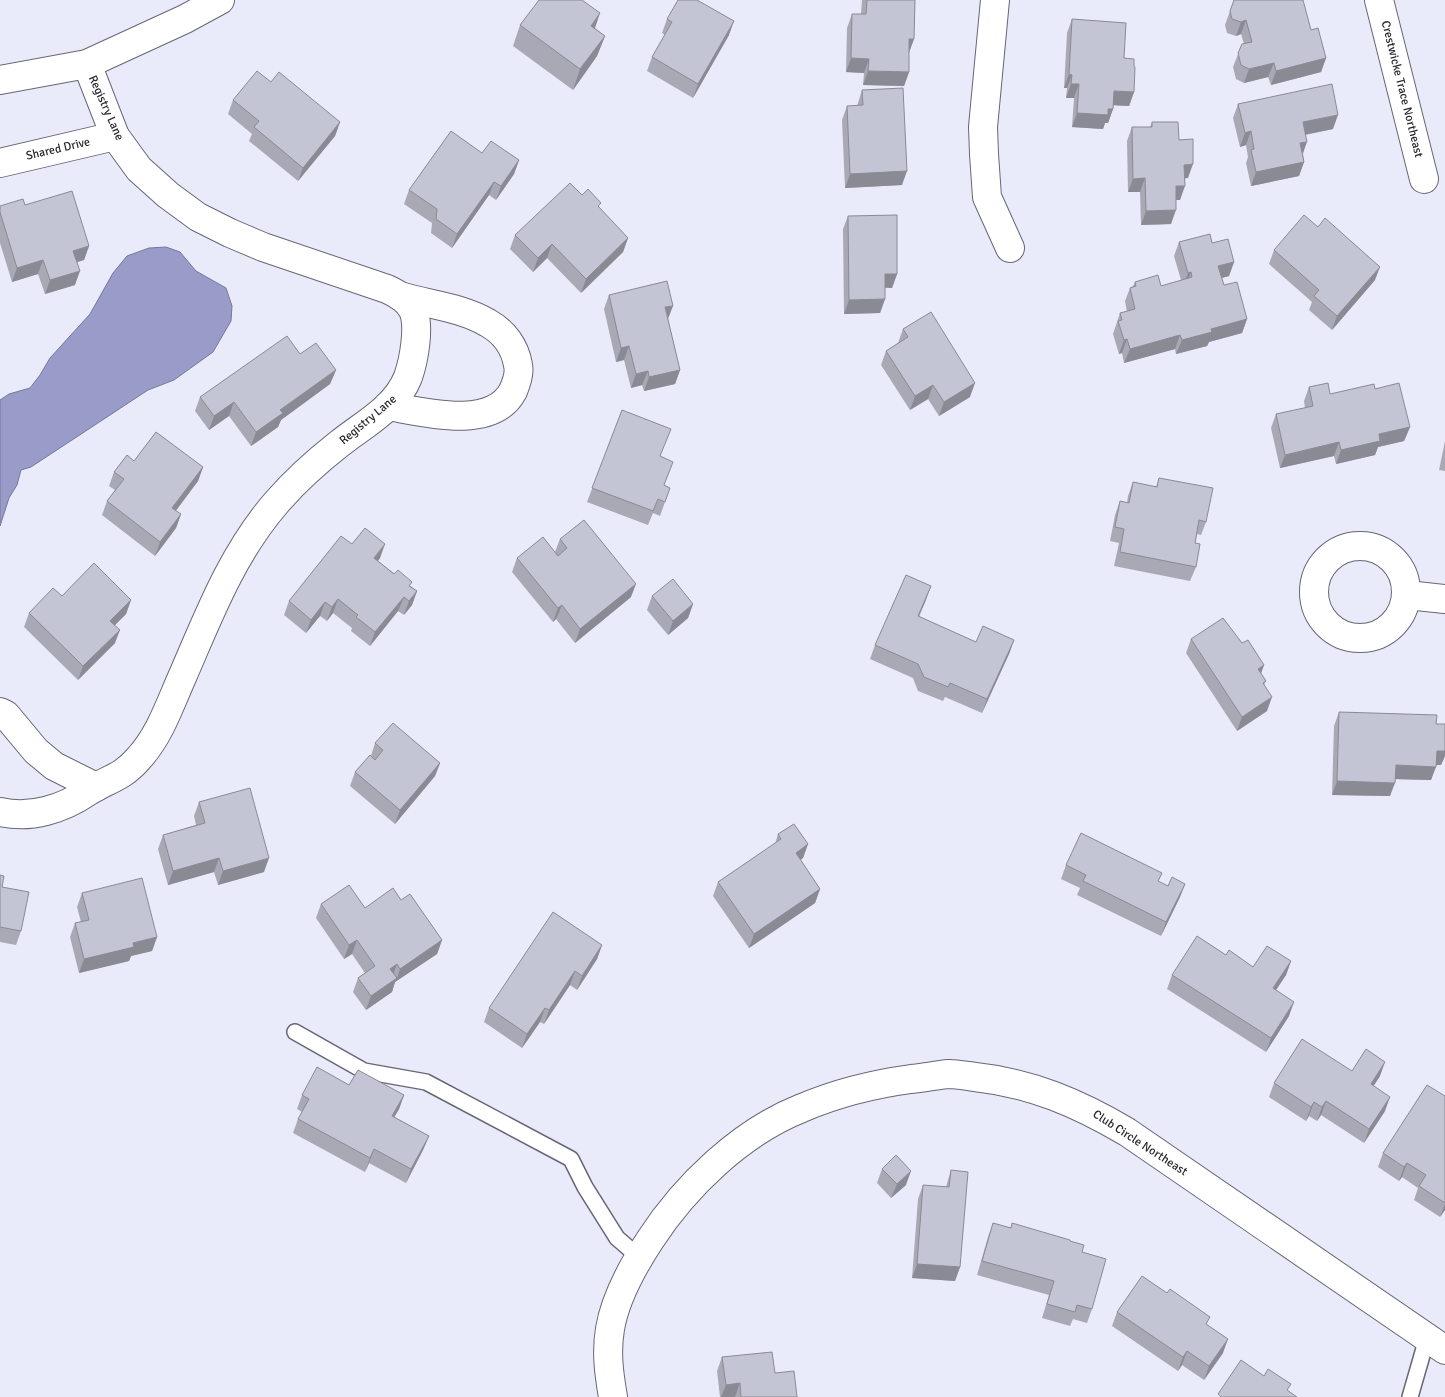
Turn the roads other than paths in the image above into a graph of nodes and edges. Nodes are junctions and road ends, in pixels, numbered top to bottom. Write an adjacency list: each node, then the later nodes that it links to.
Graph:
1 (220, 0): 4 (street)
2 (995, 0): 9 (street)
3 (1379, 0): 8 (street, Crestwicke Trace Northeast)
4 (87, 64): 5 (street); 6 (street, Registry Lane)
5 (0, 80)
6 (115, 136): 7 (street, Shared Drive); 10 (street, Registry Lane)
7 (0, 163)
8 (1424, 179)
9 (1010, 248)
10 (400, 296): 11 (street, Registry Lane); 11 (street)
11 (388, 406): 15 (street, Registry Lane)
12 (1407, 595): 13 (street)
13 (1445, 599)
14 (0, 712): 15 (street)
15 (96, 787): 16 (street, Registry Lane)
16 (0, 812)
17 (295, 1032): 18 (lane)
18 (639, 1257): 19 (street, Club Circle Northeast); 20 (street, Club Circle Northeast)
19 (1436, 1344): 21 (lane)
20 (612, 1397)
21 (1410, 1397)

